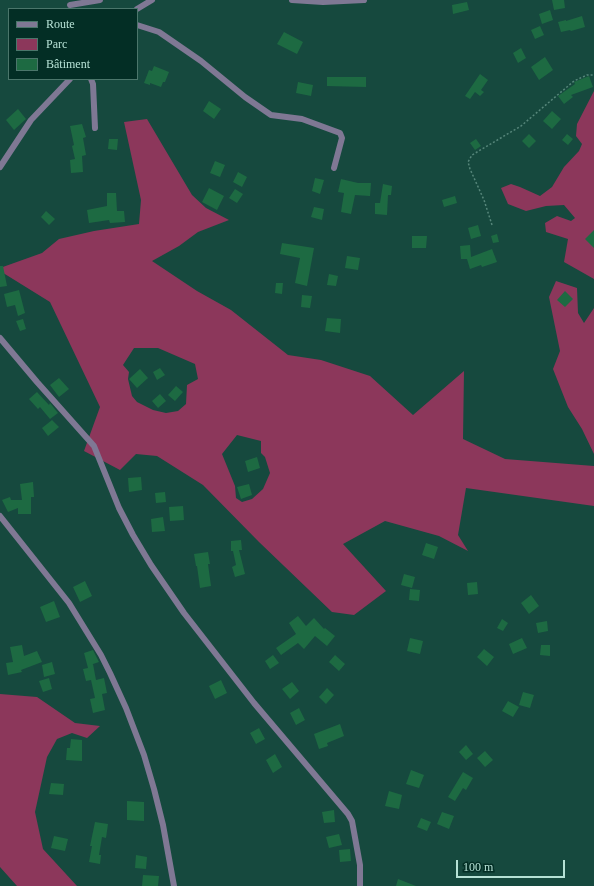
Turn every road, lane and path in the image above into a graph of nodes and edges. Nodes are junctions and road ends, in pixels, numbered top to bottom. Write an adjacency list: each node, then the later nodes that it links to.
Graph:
1 (100, 0): 6 (street)
2 (152, 0): 7 (street)
3 (292, 0): 4 (street)
4 (295, 0): 5 (street)
5 (364, 0)
6 (70, 6)
7 (138, 8)
8 (138, 25): 14 (street)
9 (594, 76): 15 (path)
10 (69, 80): 13 (street)
11 (91, 80): 12 (street)
12 (95, 128)
13 (0, 167)
14 (334, 168)
15 (492, 225)
16 (0, 338): 20 (street)
17 (0, 516): 18 (street)
18 (2, 523): 19 (street)
19 (174, 886)
20 (360, 886)

